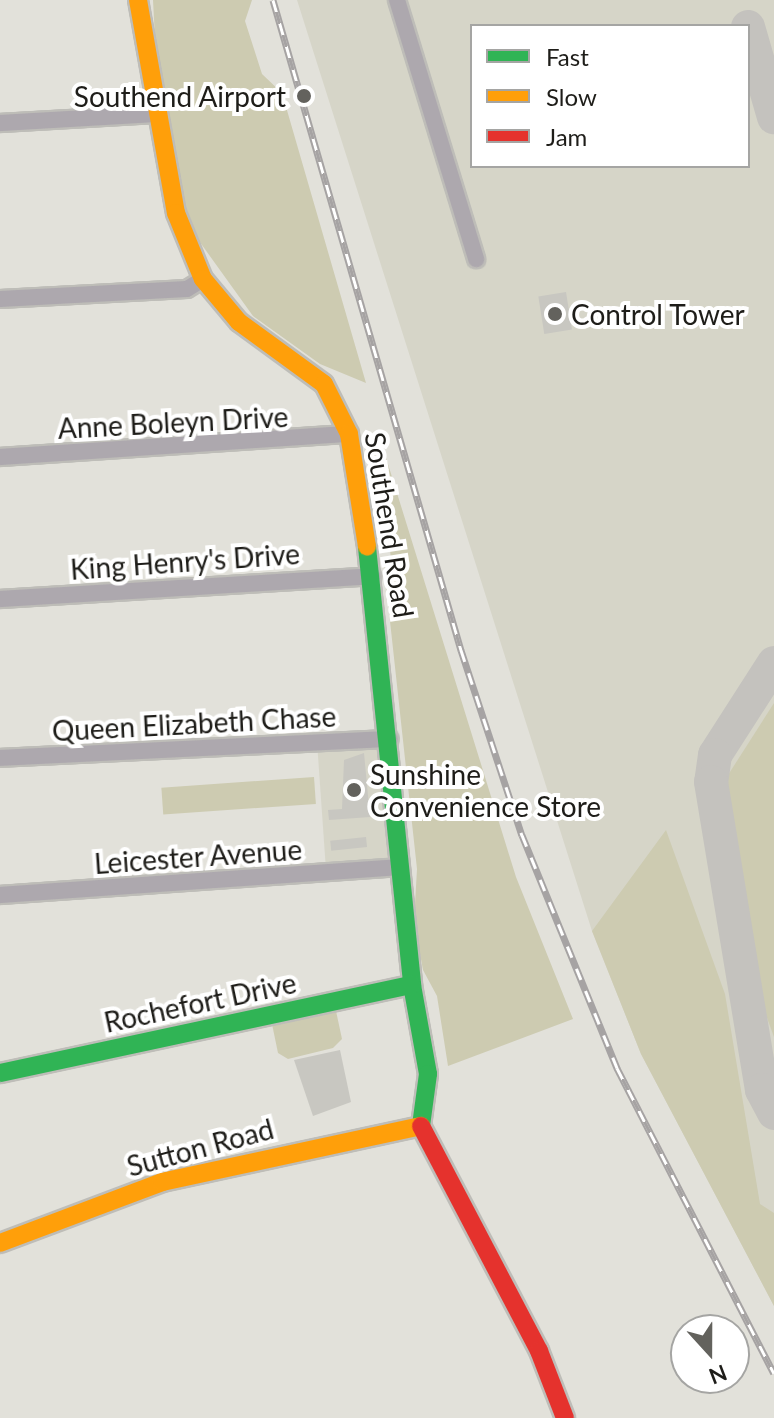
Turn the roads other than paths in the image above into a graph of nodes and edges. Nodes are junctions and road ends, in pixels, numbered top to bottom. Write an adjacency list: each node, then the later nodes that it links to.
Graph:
1 (138, 0): 3 (street, Southend Road)
2 (397, 0): 5 (street)
3 (157, 114): 4 (street); 6 (street, Southend Road)
4 (0, 123)
5 (476, 259)
6 (203, 279): 7 (street); 8 (street, Southend Road)
7 (0, 299)
8 (349, 434): 9 (street, Anne Boleyn Drive); 10 (street, Southend Road)
9 (0, 457)
10 (372, 576): 11 (street, King Henry's Drive); 12 (street, Southend Road)
11 (0, 599)
12 (390, 739): 13 (street, Queen Elizabeth Chase); 14 (street, Southend Road)
13 (0, 758)
14 (400, 867): 15 (street, Leicester Avenue); 16 (street, Southend Road)
15 (0, 895)
16 (412, 985): 17 (street, Rochefort Drive); 18 (street, Southend Road)
17 (0, 1073)
18 (421, 1126): 19 (street, Sutton Road); 20 (street)
19 (0, 1243)
20 (565, 1418)

